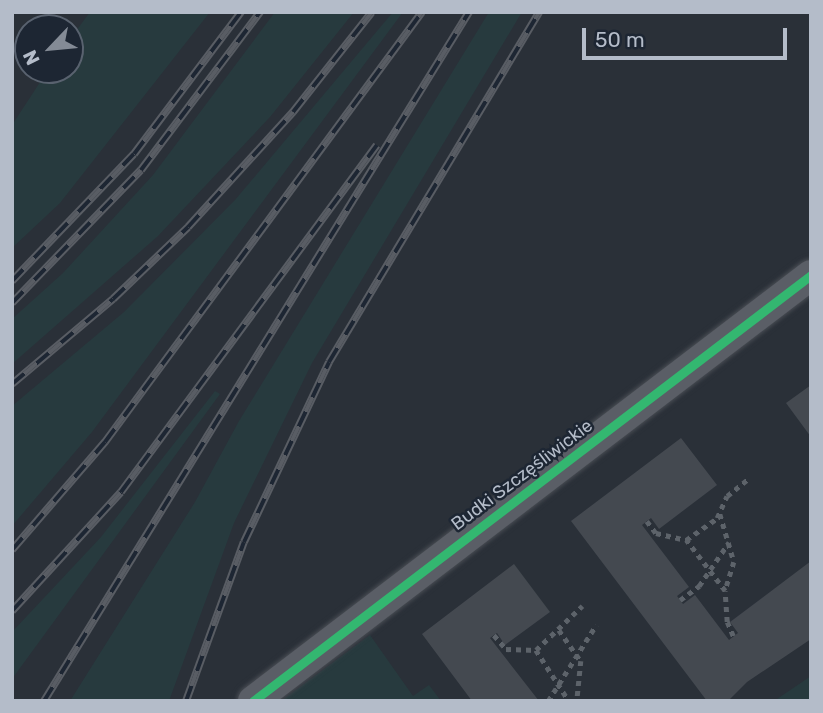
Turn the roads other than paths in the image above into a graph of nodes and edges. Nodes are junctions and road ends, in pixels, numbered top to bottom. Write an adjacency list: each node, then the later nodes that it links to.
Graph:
1 (811, 275): 2 (street, Budki Szczęśliwickie)
2 (253, 701)

